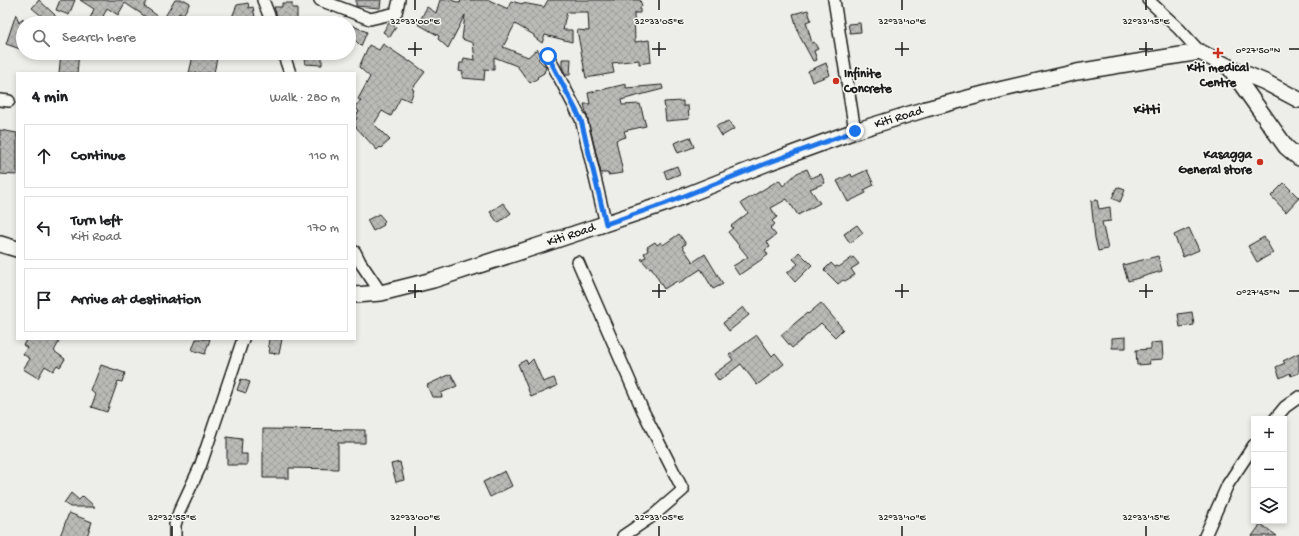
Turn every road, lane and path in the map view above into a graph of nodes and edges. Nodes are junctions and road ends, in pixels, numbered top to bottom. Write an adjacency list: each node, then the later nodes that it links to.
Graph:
1 (263, 0): 6 (street)
2 (320, 0): 3 (street)
3 (400, 0)
4 (834, 0): 13 (street)
5 (1148, 0): 7 (street)
6 (269, 16)
7 (1200, 52): 10 (street); 13 (street, Kiti Road)
8 (548, 56): 15 (street)
9 (285, 60): 11 (street)
10 (1229, 67): 12 (street); 14 (street)
11 (290, 72)
12 (1299, 100)
13 (855, 131): 15 (street, Kiti Road)
14 (1299, 158)
15 (606, 224): 20 (street, Kiti Road)
16 (0, 244): 17 (street)
17 (16, 249)
18 (356, 254): 20 (street)
19 (578, 262): 27 (street)
20 (381, 293): 21 (street, Kiti Road)
21 (356, 296)
22 (243, 340): 26 (street)
23 (1299, 397): 24 (street)
24 (1278, 416)
25 (1251, 450): 28 (street)
26 (175, 536)
27 (623, 536)
28 (1205, 536)

